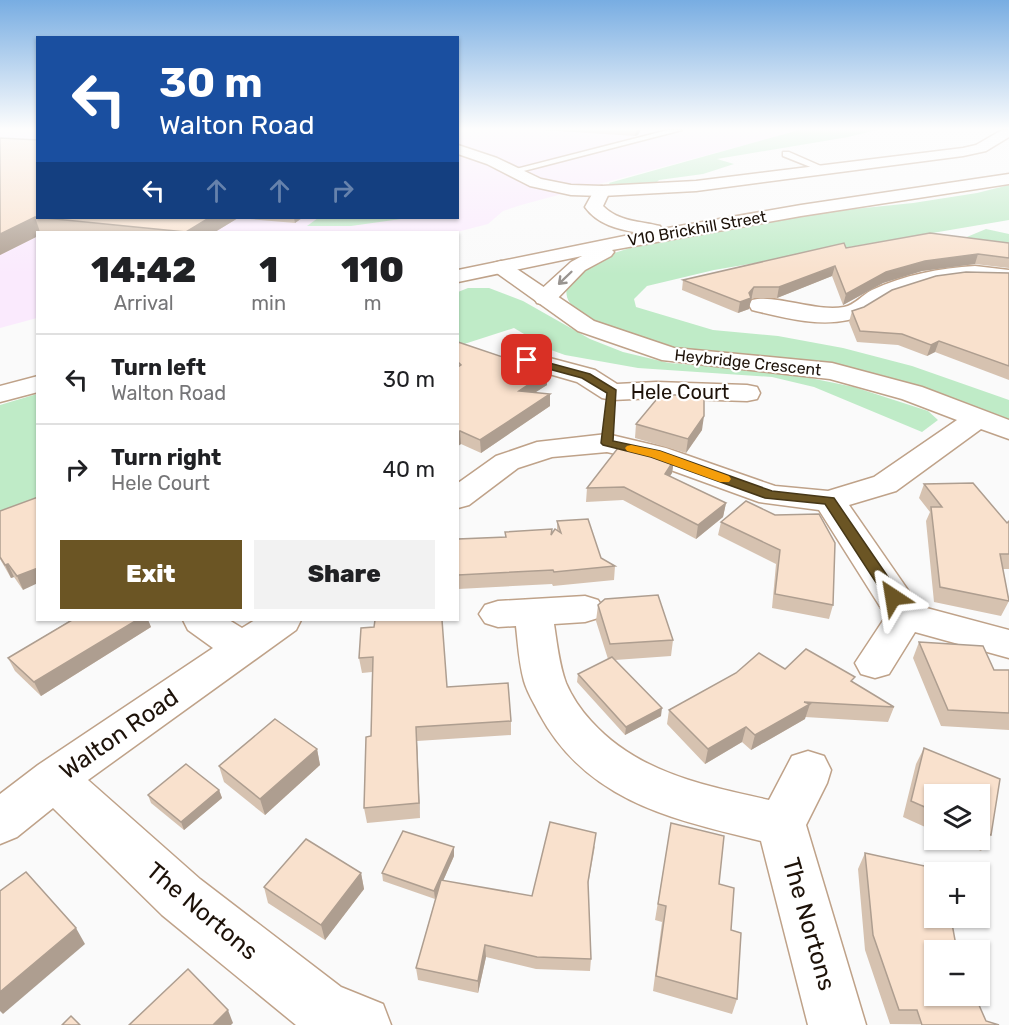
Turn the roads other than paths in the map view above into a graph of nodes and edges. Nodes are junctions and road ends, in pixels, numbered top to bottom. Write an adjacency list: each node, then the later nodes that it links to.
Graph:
1 (526, 178): 4 (street)
2 (759, 178): 4 (street)
3 (1009, 179): 5 (street, V10 Brickhill Street)
4 (602, 191): 5 (street)
5 (669, 232): 6 (street, V10 Brickhill Street)
6 (623, 241): 7 (street, V10 Brickhill Street); 10 (street, one-way to 10)
7 (501, 267): 8 (street, V10 Brickhill Street); 10 (street, Heybridge Crescent)
8 (460, 276)
9 (1009, 276): 11 (street)
10 (545, 298): 17 (street, Heybridge Crescent)
11 (760, 305)
12 (527, 360): 14 (street, Hele Court)
13 (36, 385): 16 (street)
14 (612, 392): 15 (street, Hele Court); 19 (street, Hele Court)
15 (747, 393)
16 (0, 394)
17 (978, 418): 18 (street, Heybridge Crescent); 21 (street)
18 (1009, 430)
19 (607, 443): 20 (street); 21 (street)
20 (459, 497)
21 (830, 501): 23 (street)
22 (585, 609): 32 (street)
23 (906, 616): 26 (street); 28 (street)
24 (203, 621): 27 (street)
25 (281, 621): 27 (street, Walton Road)
26 (1009, 644)
27 (241, 648): 30 (street, Walton Road)
28 (875, 663)
29 (808, 770): 32 (street)
30 (54, 779): 31 (street, Walton Road); 33 (street, The Nortons)
31 (0, 822)
32 (781, 824): 34 (street, The Nortons)
33 (362, 1025)
34 (837, 1025)

